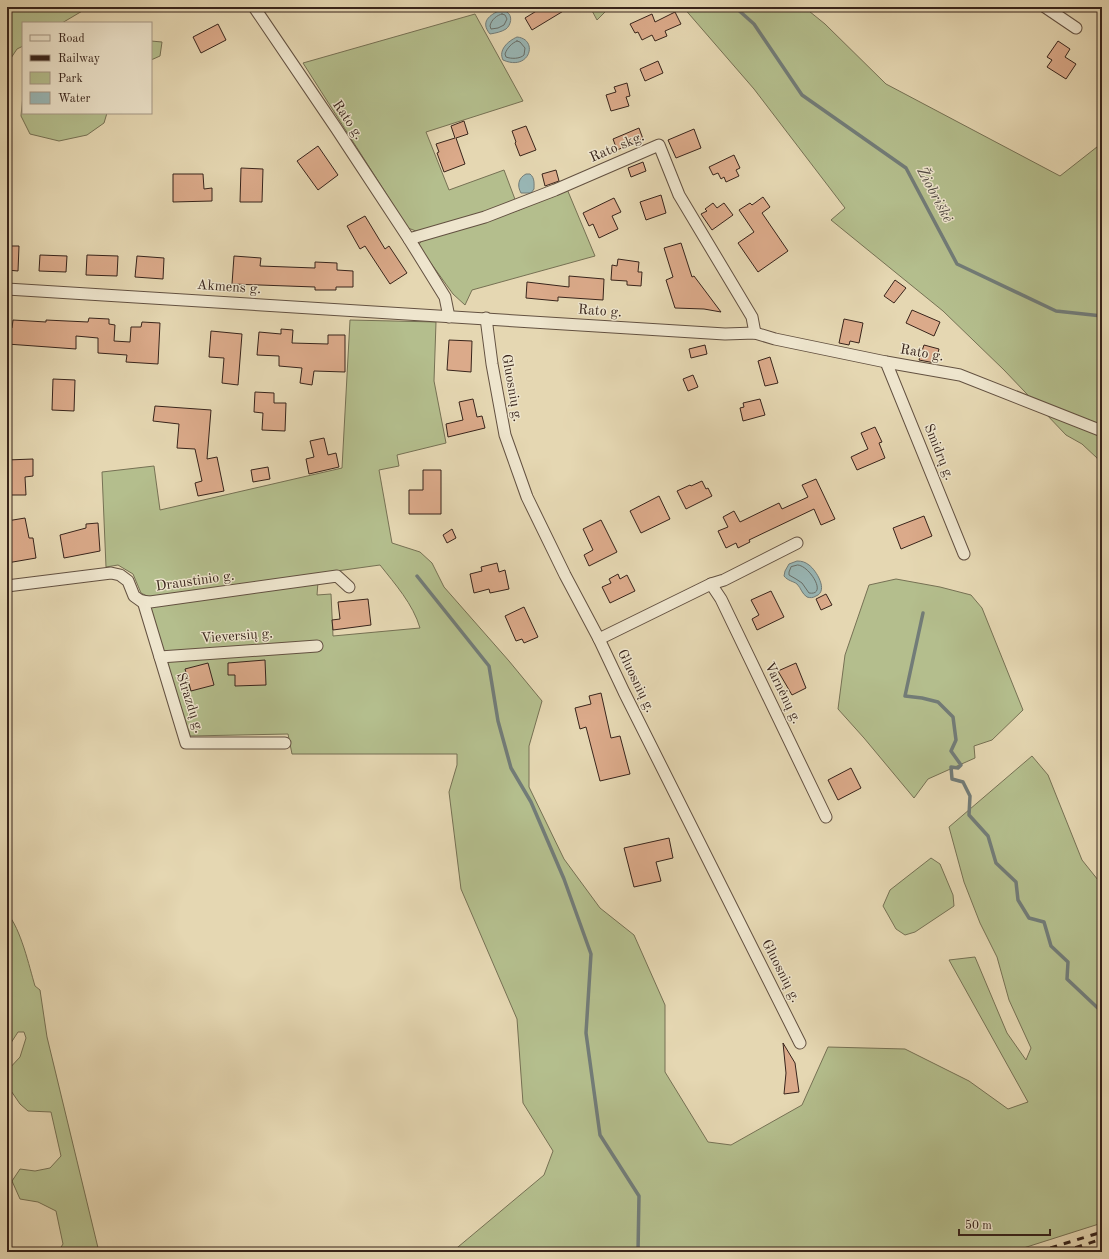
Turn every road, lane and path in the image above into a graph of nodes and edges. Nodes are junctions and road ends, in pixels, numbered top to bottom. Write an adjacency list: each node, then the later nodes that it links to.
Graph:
1 (254, 7): 4 (street, Rato g.)
2 (1045, 7): 3 (street)
3 (1076, 28)
4 (409, 239): 6 (street, Rato g.); 8 (street, Rato skg.)
5 (7, 289): 6 (street, Akmens g.)
6 (449, 317): 7 (street, Rato g.)
7 (486, 318): 8 (street, Rato g.); 17 (street, Gluosnių g.)
8 (755, 333): 9 (street, Rato g.)
9 (886, 362): 10 (street, Rato g.); 12 (street, Smidrų g.)
10 (1102, 431)
11 (797, 543): 13 (street)
12 (964, 554)
13 (711, 584): 17 (street); 21 (street, Varnėnų g.)
14 (7, 586): 16 (street, Draustinio g.)
15 (349, 587): 16 (street, Draustinio g.)
16 (143, 601): 19 (street, Strazdų g.)
17 (599, 639): 22 (street, Gluosnių g.)
18 (317, 646): 19 (street, Vieversių g.)
19 (160, 657): 20 (street, Strazdų g.)
20 (285, 743)
21 (826, 817)
22 (800, 1043)

